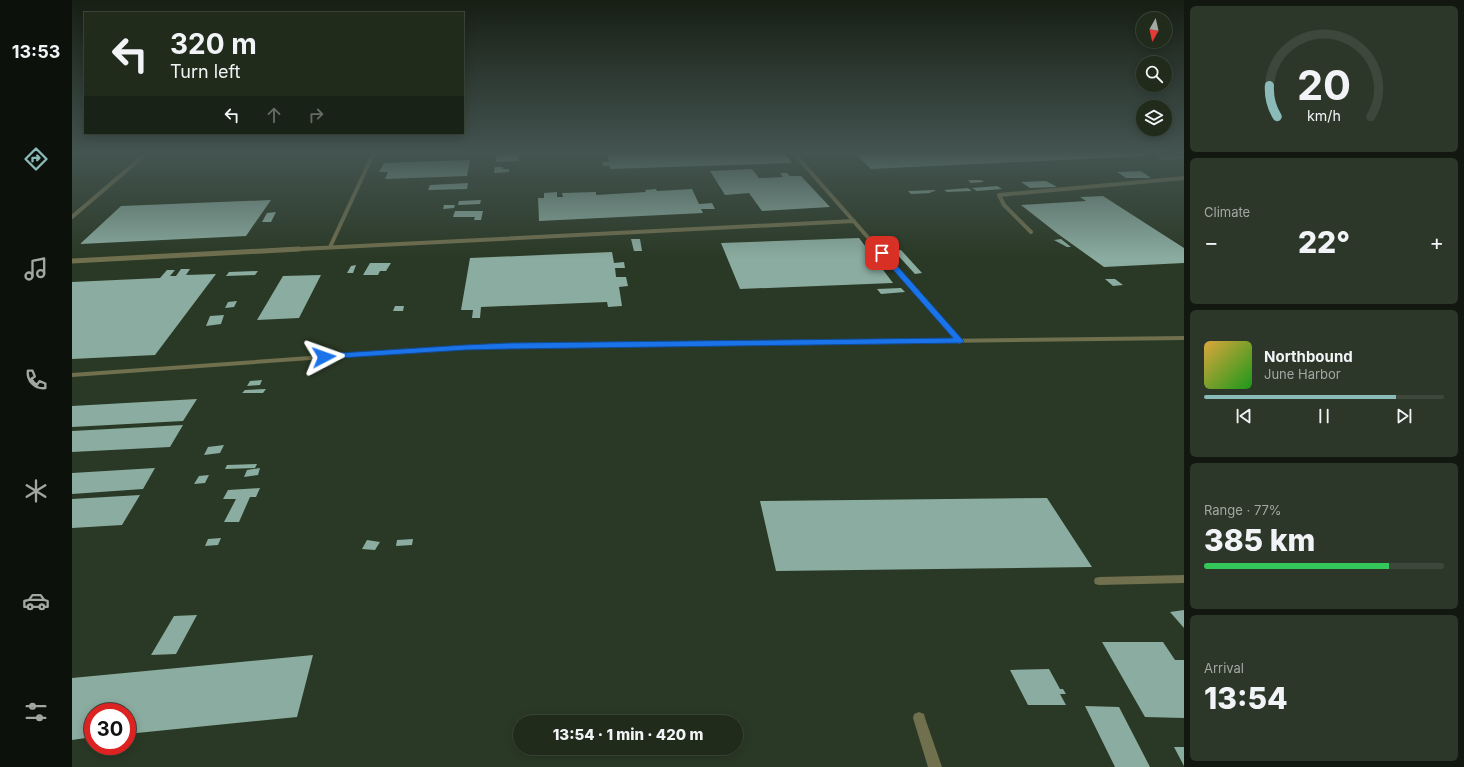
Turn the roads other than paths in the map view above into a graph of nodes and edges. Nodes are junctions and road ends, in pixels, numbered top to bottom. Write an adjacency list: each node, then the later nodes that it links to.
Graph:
1 (106, 188): 5 (lane)
2 (357, 188): 8 (lane)
3 (825, 188): 6 (lane)
4 (1077, 188): 7 (lane)
5 (72, 217)
6 (854, 221): 8 (lane); 11 (lane)
7 (1031, 232)
8 (330, 247): 9 (lane)
9 (72, 261)
10 (1184, 338): 11 (street)
11 (959, 341): 12 (street)
12 (72, 375)
13 (1184, 579): 14 (street)
14 (1099, 581)
15 (919, 718): 16 (street)
16 (935, 767)

